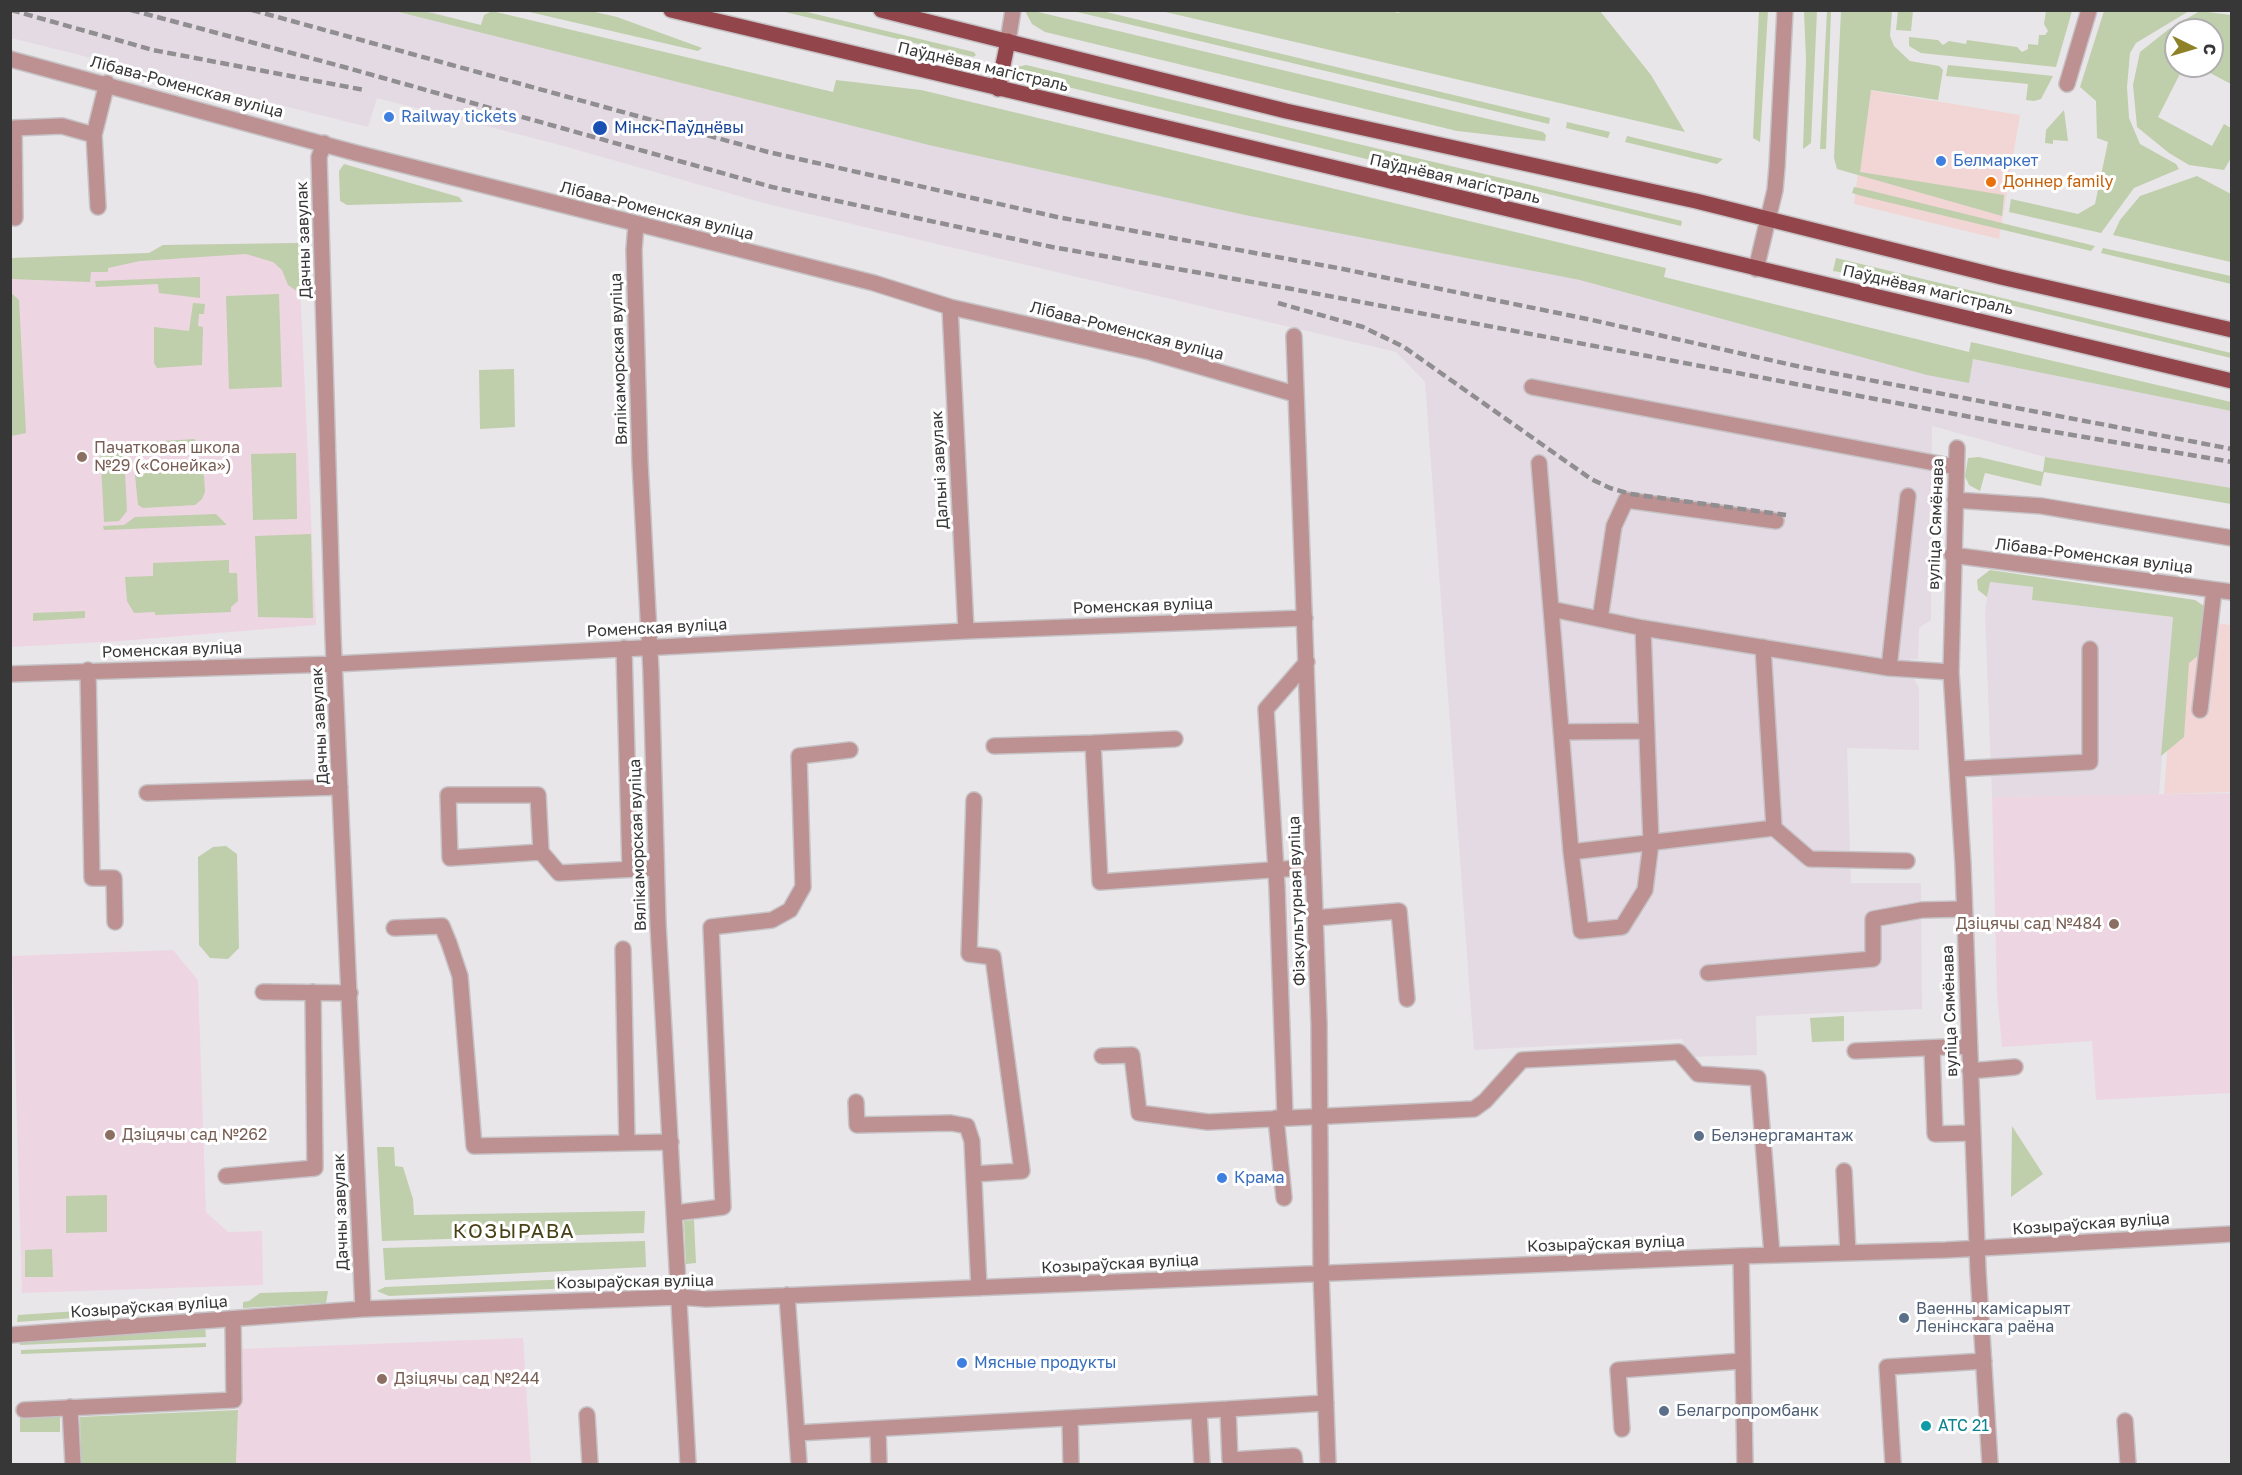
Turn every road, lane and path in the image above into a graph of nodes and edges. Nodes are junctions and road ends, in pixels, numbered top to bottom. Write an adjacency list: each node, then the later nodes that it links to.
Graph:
1 (671, 10): 10 (main road, Паўднёвая магістраль)
2 (881, 10): 6 (main road, Паўднёвая магістраль)
3 (1013, 10): 6 (street)
4 (1785, 10): 15 (street)
5 (2089, 10): 9 (street)
6 (1008, 41): 10 (main road); 15 (main road, Паўднёвая магістраль)
7 (10, 58): 8 (street, Лібава-Роменская вуліца)
8 (107, 83): 11 (street); 12 (street, Лібава-Роменская вуліца)
9 (2067, 84)
10 (998, 89): 17 (main road, Паўднёвая магістраль)
11 (94, 135): 13 (street); 14 (street)
12 (324, 143): 16 (street, Лібава-Роменская вуліца); 44 (street, Дачны завулак)
13 (98, 207)
14 (15, 218)
15 (1767, 218): 17 (street); 19 (main road, Паўднёвая магістраль)
16 (636, 224): 18 (street, Лібава-Роменская вуліца); 39 (street, Вялікаморская вуліца)
17 (1756, 268): 21 (main road, Паўднёвая магістраль)
18 (950, 307): 23 (street, Лібава-Роменская вуліца); 38 (street, Дальні завулак)
19 (2232, 330)
20 (1294, 336): 23 (street, Фізкультурная вуліца)
21 (2232, 381)
22 (1532, 387): 26 (street)
23 (1295, 394): 35 (street, Фізкультурная вуліца)
24 (1957, 448): 26 (street, вуліца Сямёнава)
25 (1539, 464): 34 (street)
26 (1956, 467): 28 (street, вуліца Сямёнава)
27 (1908, 496): 45 (street)
28 (1955, 500): 30 (street); 31 (street, вуліца Сямёнава)
29 (1776, 521): 36 (street)
30 (2232, 538)
31 (1953, 555): 32 (street, Лібава-Роменская вуліца); 47 (street, вуліца Сямёнава)
32 (2214, 590): 33 (street, Лібава-Роменская вуліца); 49 (street)
33 (2232, 592)
34 (1551, 609): 36 (street); 51 (street)
35 (1305, 618): 38 (street, Роменская вуліца); 43 (street, Фізкультурная вуліца)
36 (1600, 619): 37 (street)
37 (1643, 628): 40 (street); 50 (street)
38 (966, 631): 39 (street, Роменская вуліца)
39 (650, 646): 41 (street, Роменская вуліца); 66 (street, Вялікаморская вуліца)
40 (1763, 647): 45 (street); 60 (street)
41 (624, 648): 44 (street, Роменская вуліца); 67 (street)
42 (2090, 649): 56 (street)
43 (1307, 662): 65 (street, Фізкультурная вуліца); 68 (street)
44 (335, 664): 46 (street, Роменская вуліца); 57 (street, Дачны завулак)
45 (1889, 668): 47 (street)
46 (88, 670): 48 (street, Роменская вуліца); 71 (street)
47 (1951, 672): 56 (street, вуліца Сямёнава)
48 (10, 674)
49 (2200, 710)
50 (1647, 731): 51 (street); 61 (street)
51 (1561, 732): 63 (street)
52 (1175, 739): 53 (street)
53 (1093, 743): 54 (street); 68 (street)
54 (994, 746)
55 (850, 750): 95 (street)
56 (1957, 769): 69 (street, вуліца Сямёнава)
57 (340, 787): 58 (street); 77 (street, Дачны завулак)
58 (147, 793)
59 (974, 800): 92 (street)
60 (1774, 828): 61 (street); 64 (street)
61 (1652, 843): 63 (street); 63 (street)
62 (541, 852): 62 (street); 67 (street)
63 (1571, 852)
64 (1907, 861)
65 (1314, 867): 68 (street); 70 (street, Фізкультурная вуліца)
66 (656, 868): 67 (street); 89 (street, Вялікаморская вуліца)
67 (630, 869)
68 (1275, 870): 87 (street)
69 (1965, 909): 74 (street); 79 (street, вуліца Сямёнава)
70 (1315, 918): 78 (street); 86 (street, Фізкультурная вуліца)
71 (115, 922)
72 (394, 928): 90 (street)
73 (623, 949): 90 (street)
74 (1708, 973)
75 (264, 992): 76 (street)
76 (313, 992): 77 (street); 93 (street)
77 (350, 993): 105 (street, Дачны завулак)
78 (1407, 999)
79 (1969, 1046): 80 (street); 84 (street, вуліца Сямёнава)
80 (1932, 1049): 81 (street); 88 (street)
81 (1855, 1051)
82 (1102, 1056): 87 (street)
83 (2015, 1067): 84 (street)
84 (1970, 1071): 88 (street, вуліца Сямёнава)
85 (856, 1102): 92 (street)
86 (1319, 1115): 87 (street); 99 (street); 101 (street, Фізкультурная вуліца)
87 (1281, 1117): 94 (street)
88 (1972, 1133): 97 (street, вуліца Сямёнава)
89 (671, 1142): 90 (street); 95 (street, Вялікаморская вуліца)
90 (627, 1143)
91 (1844, 1171): 98 (street)
92 (974, 1174): 102 (street)
93 (226, 1176)
94 (1284, 1198)
95 (675, 1212): 104 (street, Вялікаморская вуліца)
96 (2232, 1234): 97 (street, Козыраўская вуліца)
97 (1977, 1249): 98 (street, Козыраўская вуліца); 109 (street, вуліца Сямёнава)
98 (1848, 1253): 99 (street, Козыраўская вуліца)
99 (1772, 1255): 100 (street, Козыраўская вуліца)
100 (1741, 1256): 101 (street, Козыраўская вуліца); 108 (street)
101 (1322, 1273): 102 (street, Козыраўская вуліца); 110 (street, Фізкультурная вуліца)
102 (979, 1288): 103 (street, Козыраўская вуліца)
103 (787, 1296): 104 (street, Козыраўская вуліца); 120 (street)
104 (680, 1297): 105 (street, Козыраўская вуліца); 123 (street, Вялікаморская вуліца)
105 (363, 1309): 106 (street, Козыраўская вуліца)
106 (233, 1319): 107 (street, Козыраўская вуліца); 111 (street)
107 (10, 1335)
108 (1742, 1361): 119 (street); 130 (street)
109 (1984, 1361): 131 (street); 132 (street, вуліца Сямёнава)
110 (1326, 1403): 112 (street); 129 (street, Фізкультурная вуліца)
111 (70, 1407): 113 (street); 121 (street)
112 (1228, 1409): 114 (street); 128 (street)
113 (24, 1410)
114 (1199, 1411): 116 (street); 127 (street)
115 (587, 1415): 122 (street)
116 (1070, 1418): 118 (street); 126 (street)
117 (2125, 1421): 133 (street)
118 (878, 1429): 120 (street); 125 (street)
119 (1622, 1429)
120 (797, 1433): 124 (street)
121 (73, 1464)
122 (590, 1464)
123 (688, 1464)
124 (799, 1464)
125 (879, 1464)
126 (1071, 1464)
127 (1202, 1464)
128 (1294, 1464)
129 (1328, 1464)
130 (1745, 1464)
131 (1893, 1464)
132 (1990, 1464)
133 (2128, 1464)

